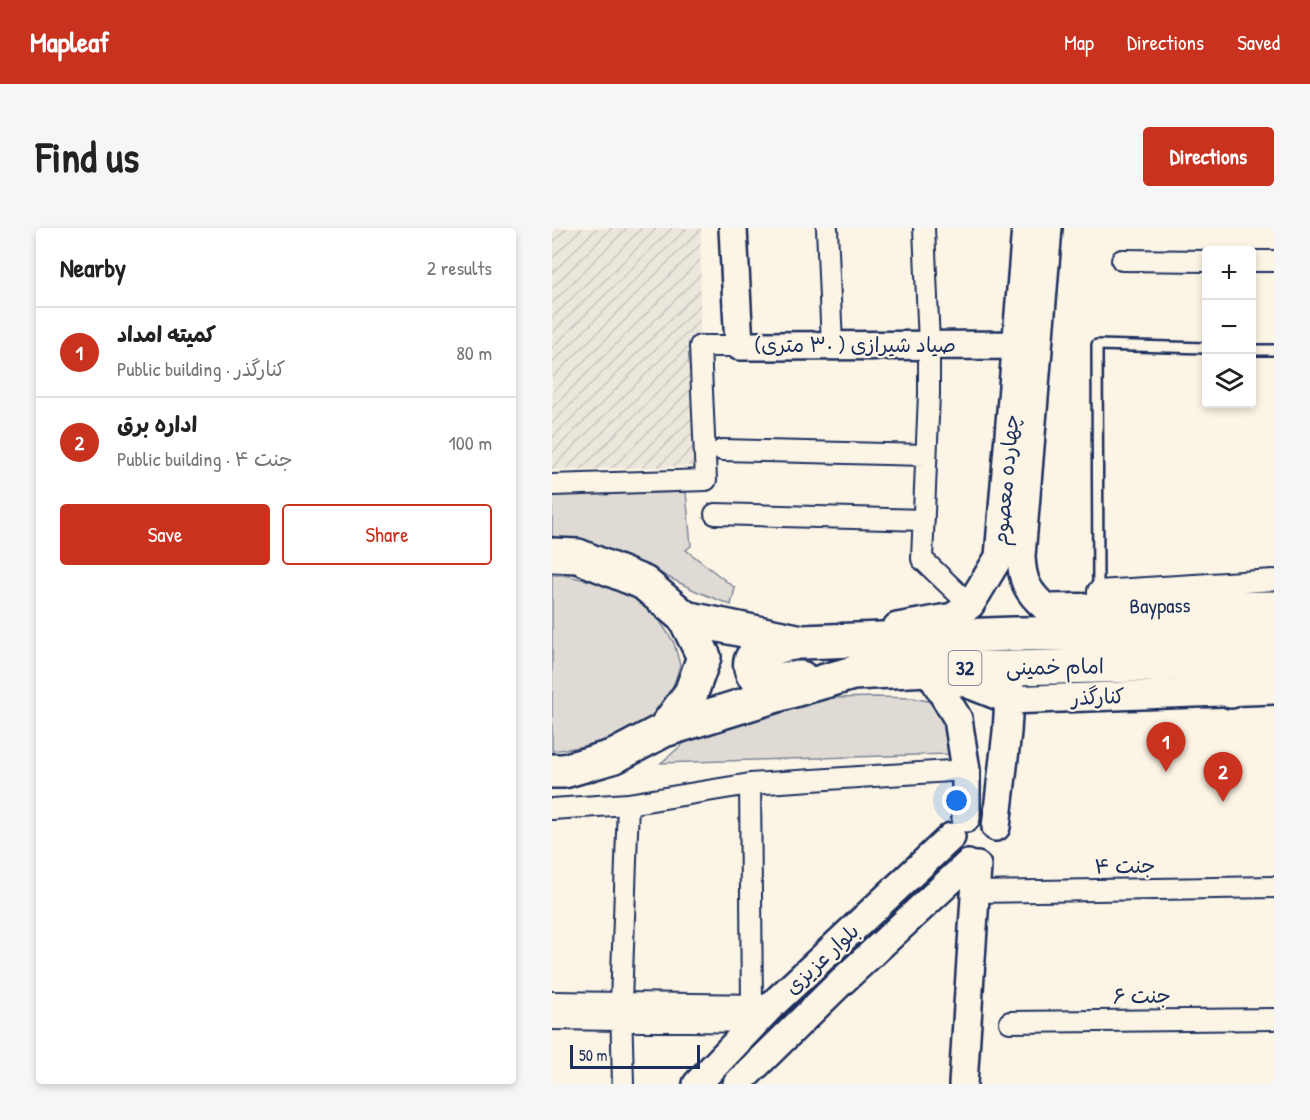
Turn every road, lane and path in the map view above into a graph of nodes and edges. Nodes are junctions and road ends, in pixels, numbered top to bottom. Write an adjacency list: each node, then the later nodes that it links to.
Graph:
1 (733, 228): 13 (street, صیاد شیرازی ( ۳۰ متری))
2 (827, 228): 11 (street)
3 (924, 228): 10 (street)
4 (1026, 228): 12 (street, چهارده معصوم)
5 (1048, 228): 23 (street, چهارده معصوم)
6 (1122, 261): 7 (street)
7 (1202, 261)
8 (1256, 261): 9 (street)
9 (1274, 261)
10 (929, 344): 11 (street, صیاد شیرازی ( ۳۰ متری)); 12 (street, صیاد شیرازی ( ۳۰ متری)); 18 (street)
11 (832, 345): 13 (street, صیاد شیرازی ( ۳۰ متری))
12 (1017, 345): 23 (street, چهارده معصوم)
13 (739, 346): 19 (street)
14 (1202, 348): 25 (lane)
15 (1256, 350): 16 (lane)
16 (1274, 350)
17 (722, 450): 18 (street)
18 (926, 455): 21 (street)
19 (552, 485)
20 (715, 514): 21 (street)
21 (924, 520): 26 (street)
22 (552, 555): 29 (highway, 32)
23 (1010, 556): 26 (street, چهارده معصوم); 28 (street, چهارده معصوم)
24 (1274, 580): 25 (street)
25 (1098, 599): 27 (street, Baypass); 28 (street, Baypass)
26 (970, 605): 32 (street)
27 (1274, 605)
28 (1046, 608): 31 (highway)
29 (685, 618): 33 (highway, امام خمینی / 32); 40 (highway, 32)
30 (1274, 632): 31 (highway, امام خمینی / 32)
31 (1012, 634): 32 (highway, امام خمینی / 32)
32 (856, 640): 33 (highway, امام خمینی / 32)
33 (802, 642): 36 (highway)
34 (1274, 662): 37 (highway, امام خمینی / 32)
35 (928, 669): 36 (highway, امام خمینی / 32); 38 (highway, امام خمینی / 32); 41 (street)
36 (853, 673): 40 (highway, امام خمینی / 32)
37 (1231, 677): 38 (highway, امام خمینی / 32); 39 (street)
38 (1010, 684): 46 (street)
39 (1274, 690)
40 (664, 730): 42 (highway, 32)
41 (966, 770): 43 (street); 47 (street)
42 (552, 771)
43 (750, 784): 44 (street); 52 (street)
44 (628, 804): 45 (street); 53 (street)
45 (552, 809)
46 (996, 827): 47 (street); 48 (street)
47 (959, 828): 48 (street); 52 (street, بلوار عزیزی)
48 (973, 865): 50 (street); 59 (street, بلوار عزیزی)
49 (1274, 887): 50 (street, جنت ۴)
50 (976, 892): 60 (street)
51 (552, 1002): 53 (street)
52 (760, 1010): 53 (street); 58 (street, بلوار عزیزی)
53 (621, 1011): 54 (street); 57 (street)
54 (552, 1018)
55 (1274, 1019): 56 (street, جنت ۶)
56 (1010, 1022)
57 (623, 1084)
58 (697, 1084)
59 (737, 1084)
60 (963, 1084)

